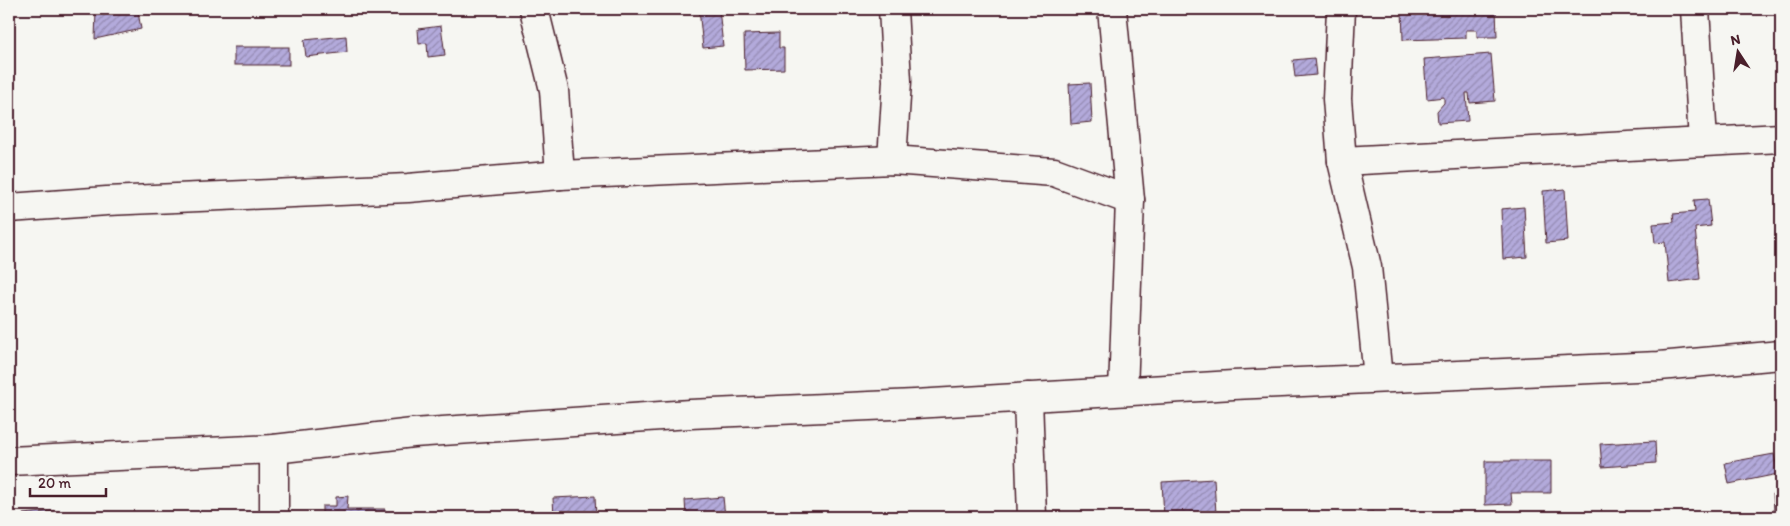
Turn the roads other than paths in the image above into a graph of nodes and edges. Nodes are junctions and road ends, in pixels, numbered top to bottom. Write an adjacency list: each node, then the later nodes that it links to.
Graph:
1 (534, 9): 10 (street)
2 (893, 9): 8 (street)
3 (1112, 9): 11 (street)
4 (1341, 9): 9 (street)
5 (1695, 9): 7 (street)
6 (1781, 138): 7 (street)
7 (1703, 141): 9 (street)
8 (892, 160): 10 (street); 11 (street)
9 (1342, 161): 14 (street)
10 (560, 174): 12 (street)
11 (1130, 200): 15 (street)
12 (9, 208)
13 (1781, 356): 14 (street)
14 (1378, 378): 15 (street)
15 (1123, 391): 16 (street)
16 (1028, 396): 17 (street); 20 (street)
17 (274, 450): 18 (street); 19 (street)
18 (9, 461)
19 (274, 517)
20 (1032, 517)

